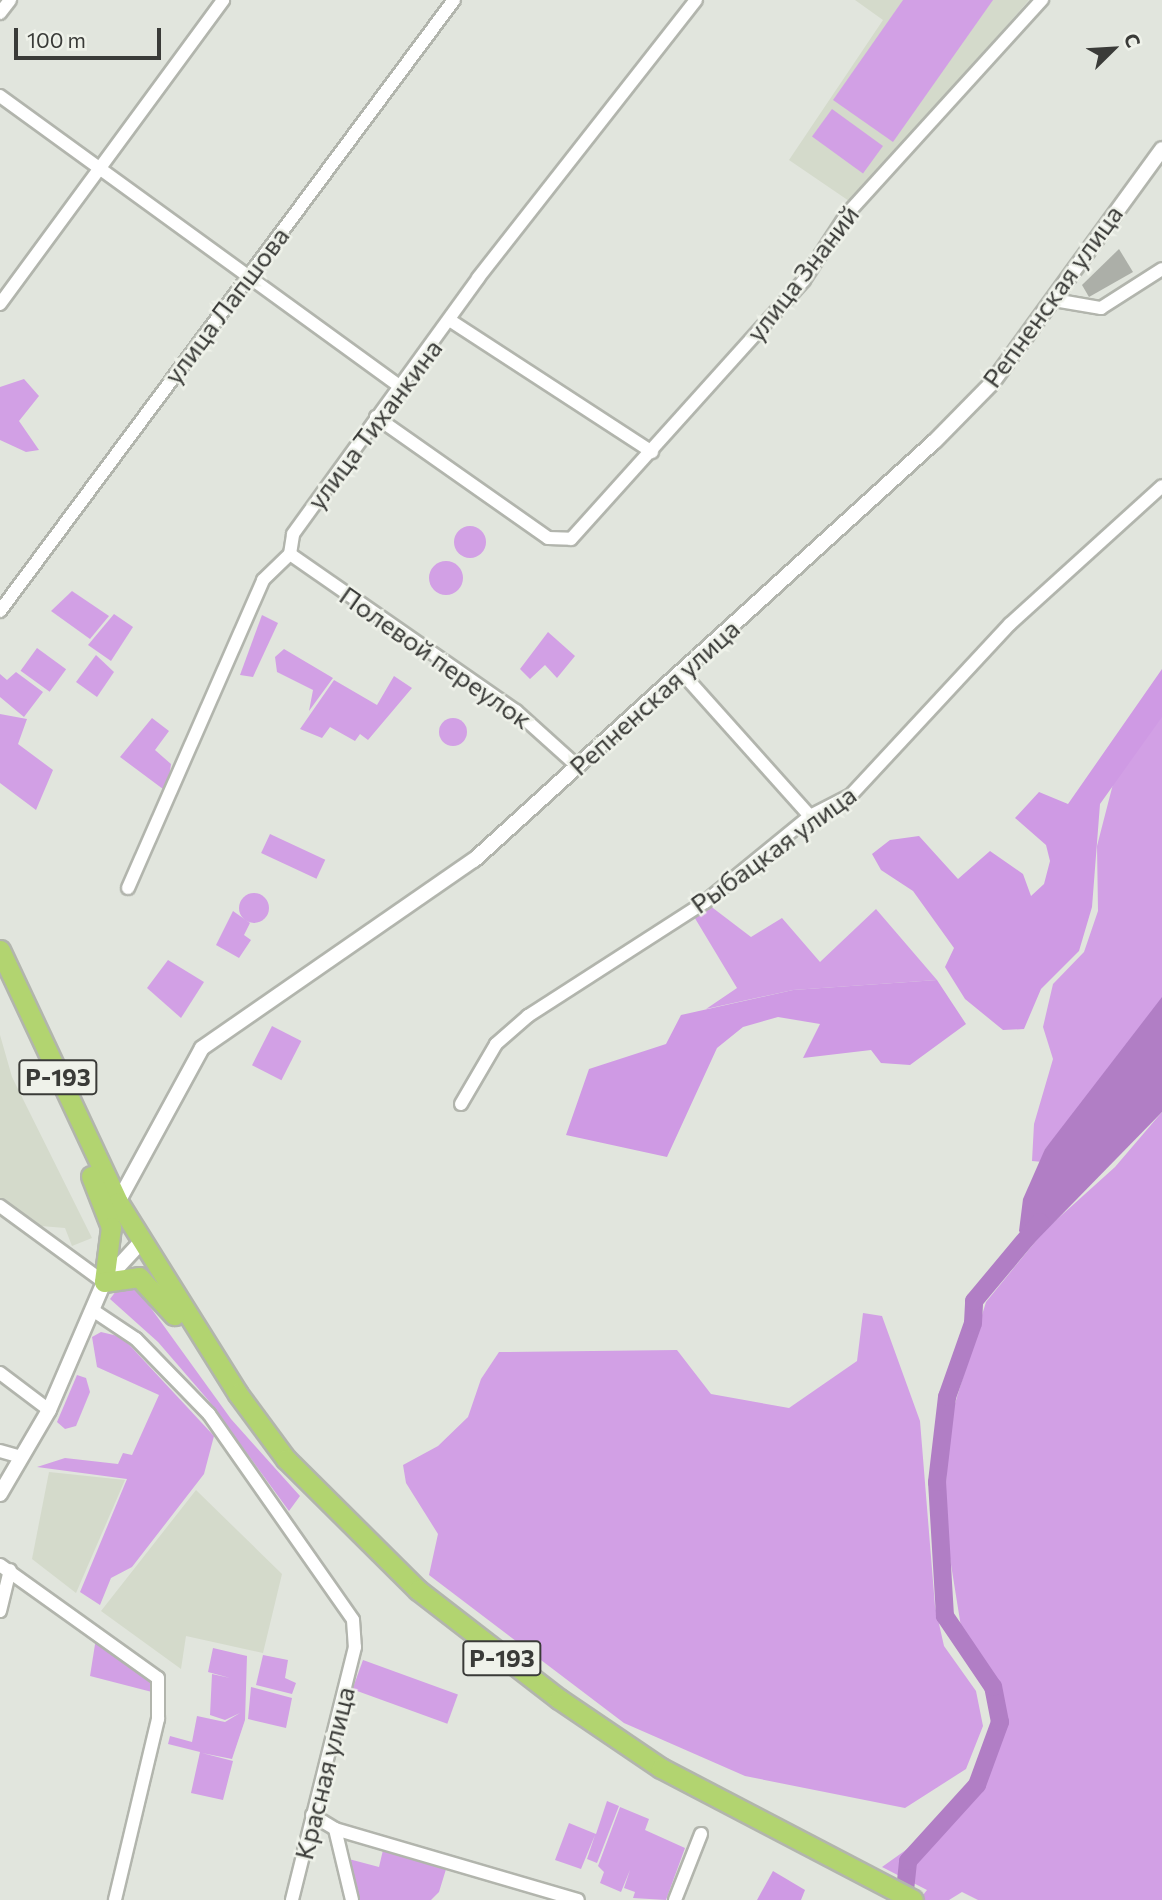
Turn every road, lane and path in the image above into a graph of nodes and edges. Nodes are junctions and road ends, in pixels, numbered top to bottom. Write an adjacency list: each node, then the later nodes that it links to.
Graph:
1 (10, 0): 6 (street)
2 (222, 0): 9 (street)
3 (454, 0): 11 (street, улица Лапшова)
4 (696, 0): 14 (street, улица Тиханкина)
5 (1042, 0): 17 (street, улица Знаний)
6 (0, 13)
7 (0, 96): 9 (street)
8 (1162, 149): 12 (street, Репненская улица)
9 (99, 166): 11 (street); 13 (street)
10 (1162, 269): 12 (street)
11 (249, 274): 15 (street); 20 (street, улица Лапшова)
12 (1054, 300): 21 (street, Репненская улица)
13 (0, 304)
14 (451, 321): 15 (street, улица Тиханкина); 17 (street)
15 (400, 387): 16 (street, улица Тиханкина)
16 (376, 417): 17 (street, улица Знаний); 19 (street, улица Тиханкина)
17 (652, 452)
18 (1162, 486): 23 (street, Рыбацкая улица)
19 (290, 554): 22 (street, Полевой переулок); 24 (street, улица Тиханкина)
20 (0, 611)
21 (682, 673): 22 (street, Репненская улица); 23 (street)
22 (577, 766): 27 (street, Репненская улица)
23 (810, 816): 26 (street, Рыбацкая улица)
24 (128, 888)
25 (2, 954): 27 (highway, Р-193); 30 (highway)
26 (461, 1104)
27 (118, 1202): 29 (highway, Р-193)
28 (0, 1206): 30 (street)
29 (141, 1242): 30 (street); 33 (highway, Р-193)
30 (104, 1282): 31 (street); 33 (highway)
31 (94, 1311): 34 (street); 40 (street, Красная улица)
32 (0, 1373): 34 (street)
33 (238, 1394): 48 (highway, Р-193)
34 (49, 1410): 36 (street)
35 (0, 1451): 36 (street)
36 (21, 1457): 37 (street)
37 (0, 1494)
38 (5, 1568): 39 (street); 43 (street)
39 (0, 1611)
40 (312, 1815): 41 (street); 44 (street, Красная улица)
41 (335, 1829): 45 (street); 46 (street)
42 (701, 1834): 47 (street)
43 (116, 1900)
44 (292, 1900)
45 (352, 1900)
46 (578, 1900)
47 (675, 1900)
48 (914, 1900)

